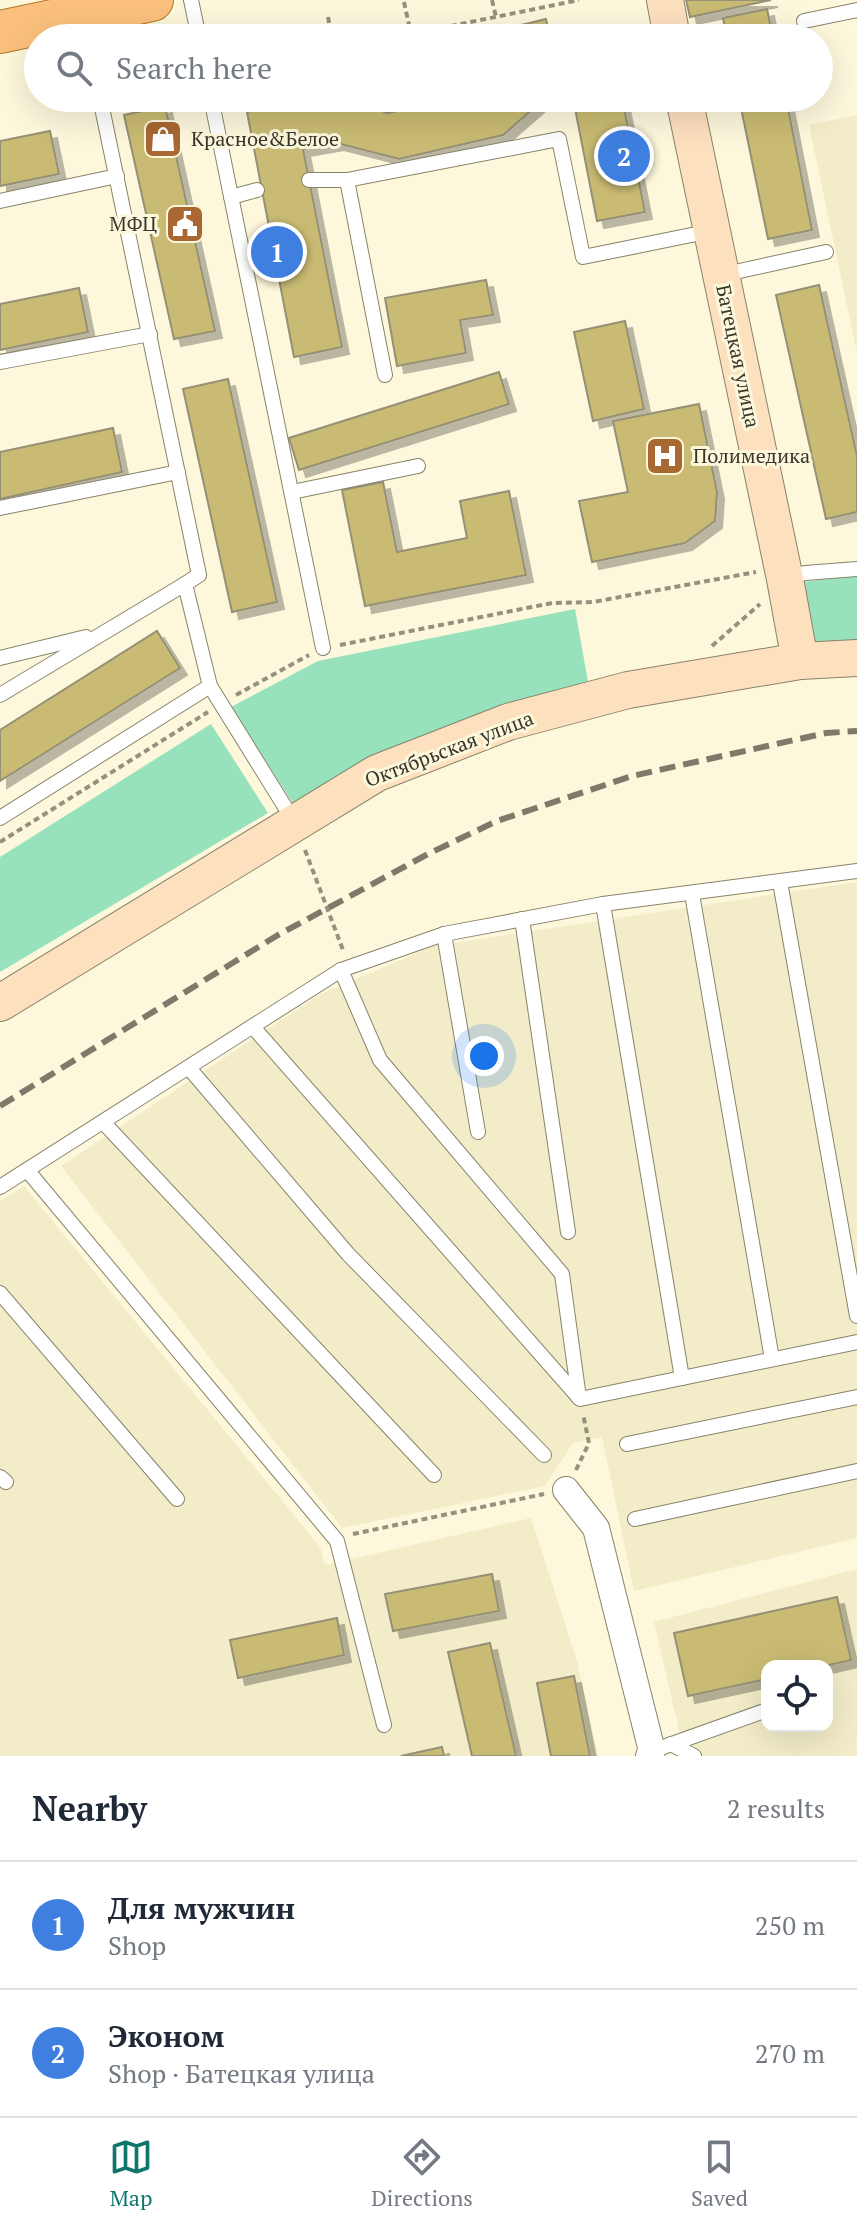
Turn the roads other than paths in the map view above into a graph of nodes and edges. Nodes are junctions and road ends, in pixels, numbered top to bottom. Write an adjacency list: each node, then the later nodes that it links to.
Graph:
1 (152, 0): 6 (main road)
2 (191, 0): 7 (lane)
3 (665, 0): 8 (main road)
4 (857, 10): 5 (lane)
5 (804, 21)
6 (56, 24)
7 (196, 24)
8 (669, 24)
9 (24, 29): 10 (main road)
10 (0, 32)
11 (103, 112): 14 (lane)
12 (214, 112): 18 (lane)
13 (687, 112): 20 (main road, Батецкая улица)
14 (117, 176): 19 (lane); 23 (lane)
15 (309, 180): 16 (lane)
16 (347, 180): 20 (lane); 25 (lane)
17 (257, 190): 18 (lane)
18 (231, 197): 28 (lane)
19 (0, 201)
20 (711, 231): 22 (main road, Батецкая улица)
21 (826, 252): 22 (lane)
22 (720, 276): 32 (main road, Батецкая улица)
23 (150, 334): 24 (lane); 27 (lane)
24 (0, 362)
25 (385, 375)
26 (418, 466): 28 (lane)
27 (178, 472): 29 (lane); 31 (lane)
28 (292, 492): 34 (lane)
29 (0, 508)
30 (857, 569): 32 (lane)
31 (185, 584): 33 (lane); 38 (lane)
32 (769, 589): 37 (main road, Батецкая улица)
33 (102, 633): 35 (lane); 39 (lane)
34 (323, 648)
35 (0, 658)
36 (857, 658): 37 (main road, Октябрьская улица)
37 (800, 661): 41 (main road, Октябрьская улица)
38 (210, 686): 40 (lane); 41 (lane)
39 (0, 695)
40 (0, 818)
41 (295, 823): 49 (main road, Октябрьская улица)
42 (857, 871): 43 (lane)
43 (780, 882): 44 (lane); 58 (lane)
44 (692, 894): 45 (lane); 60 (lane)
45 (603, 904): 46 (lane); 61 (lane)
46 (522, 919): 47 (lane); 56 (lane)
47 (444, 934): 48 (lane); 53 (lane)
48 (346, 969): 50 (lane); 63 (lane)
49 (0, 1003)
50 (253, 1027): 51 (lane); 63 (lane)
51 (189, 1068): 52 (lane); 65 (lane)
52 (103, 1122): 54 (lane); 67 (lane)
53 (478, 1132)
54 (27, 1170): 55 (lane); 72 (lane)
55 (0, 1187)
56 (568, 1232)
57 (0, 1293): 69 (lane)
58 (857, 1316)
59 (857, 1342): 60 (lane)
60 (772, 1359): 61 (lane)
61 (682, 1378): 63 (lane)
62 (857, 1397): 64 (lane)
63 (580, 1399)
64 (627, 1444)
65 (544, 1455)
66 (857, 1471): 70 (lane)
67 (434, 1475)
68 (566, 1490): 73 (street)
69 (177, 1499)
70 (635, 1519)
71 (761, 1712): 73 (lane)
72 (384, 1725)
73 (657, 1750): 74 (lane)
74 (694, 1756)

